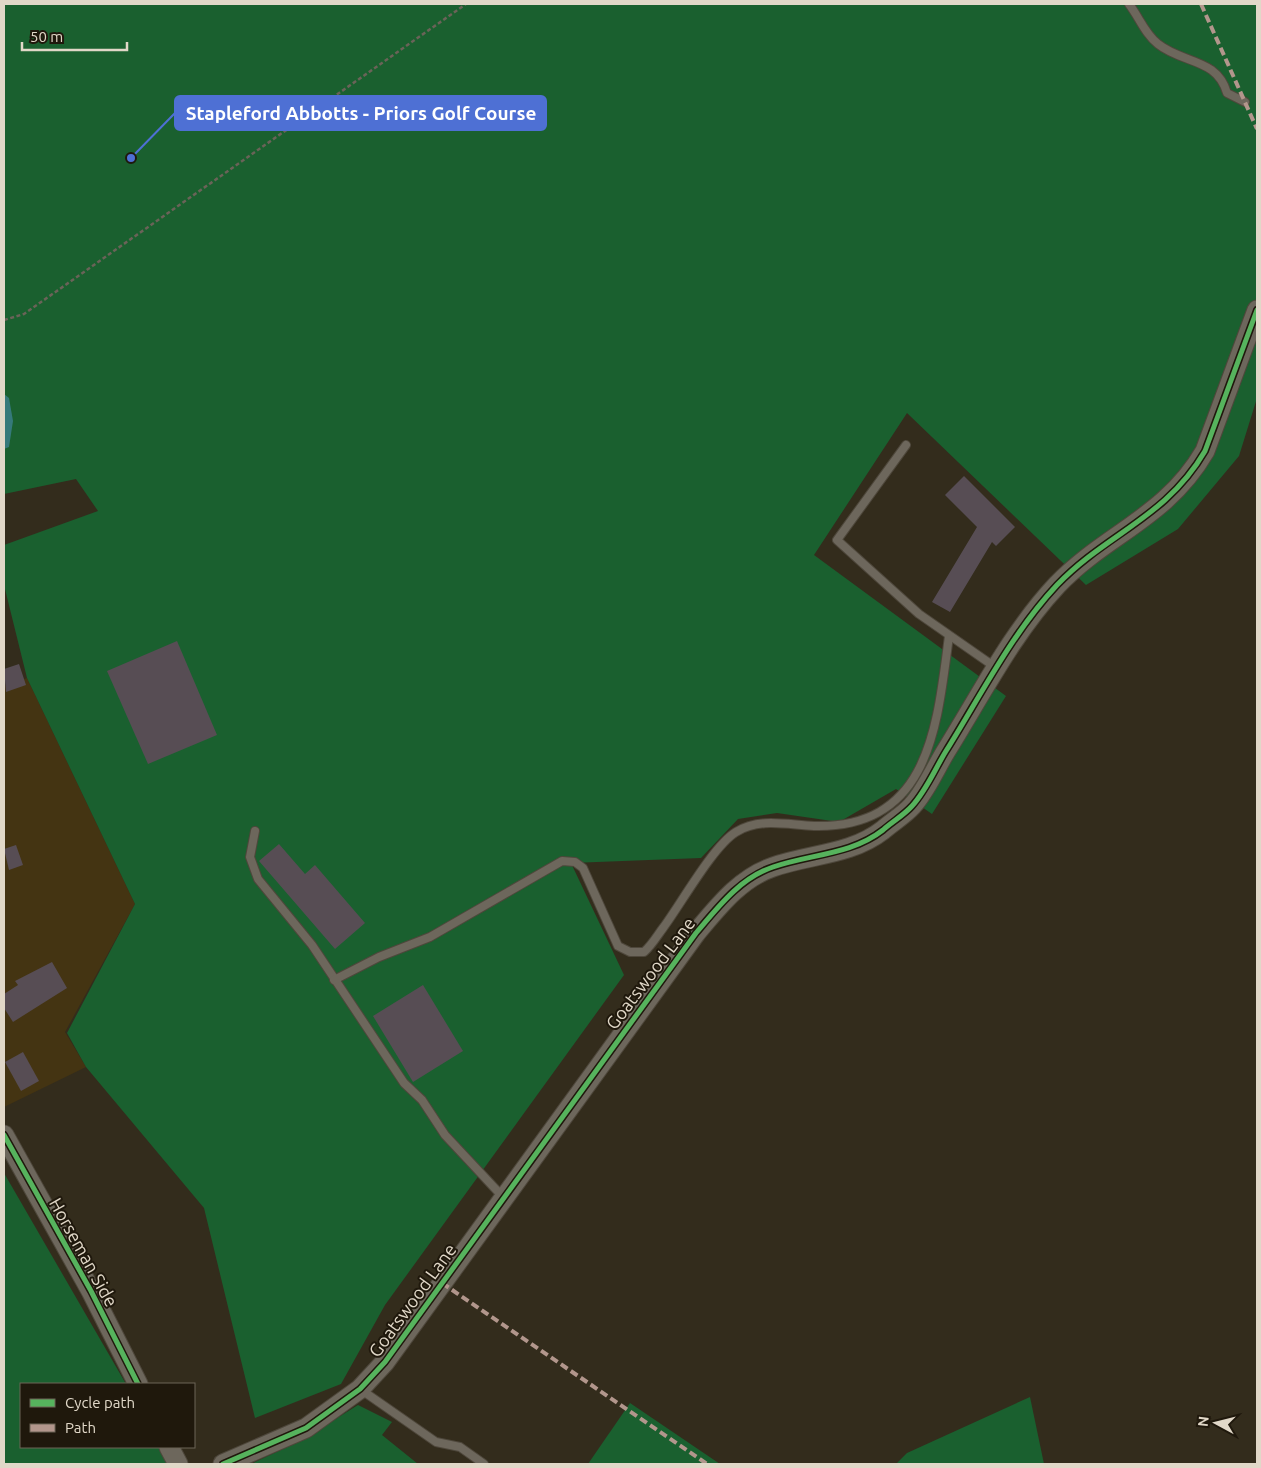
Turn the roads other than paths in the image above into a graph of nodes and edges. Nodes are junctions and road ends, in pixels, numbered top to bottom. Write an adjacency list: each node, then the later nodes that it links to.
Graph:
1 (1129, 4): 2 (lane)
2 (1245, 102)
3 (1257, 310): 6 (street, Goatswood Lane)
4 (906, 445): 5 (lane)
5 (949, 636): 6 (lane); 8 (lane)
6 (997, 668): 10 (street, Goatswood Lane)
7 (255, 832): 8 (lane)
8 (334, 980): 10 (lane)
9 (4, 1135): 11 (street, Horseman Side)
10 (503, 1197): 12 (street, Goatswood Lane)
11 (137, 1383)
12 (360, 1389): 15 (street, Goatswood Lane); 16 (lane)
13 (170, 1448): 14 (street)
14 (178, 1464)
15 (223, 1464)
16 (484, 1464)

